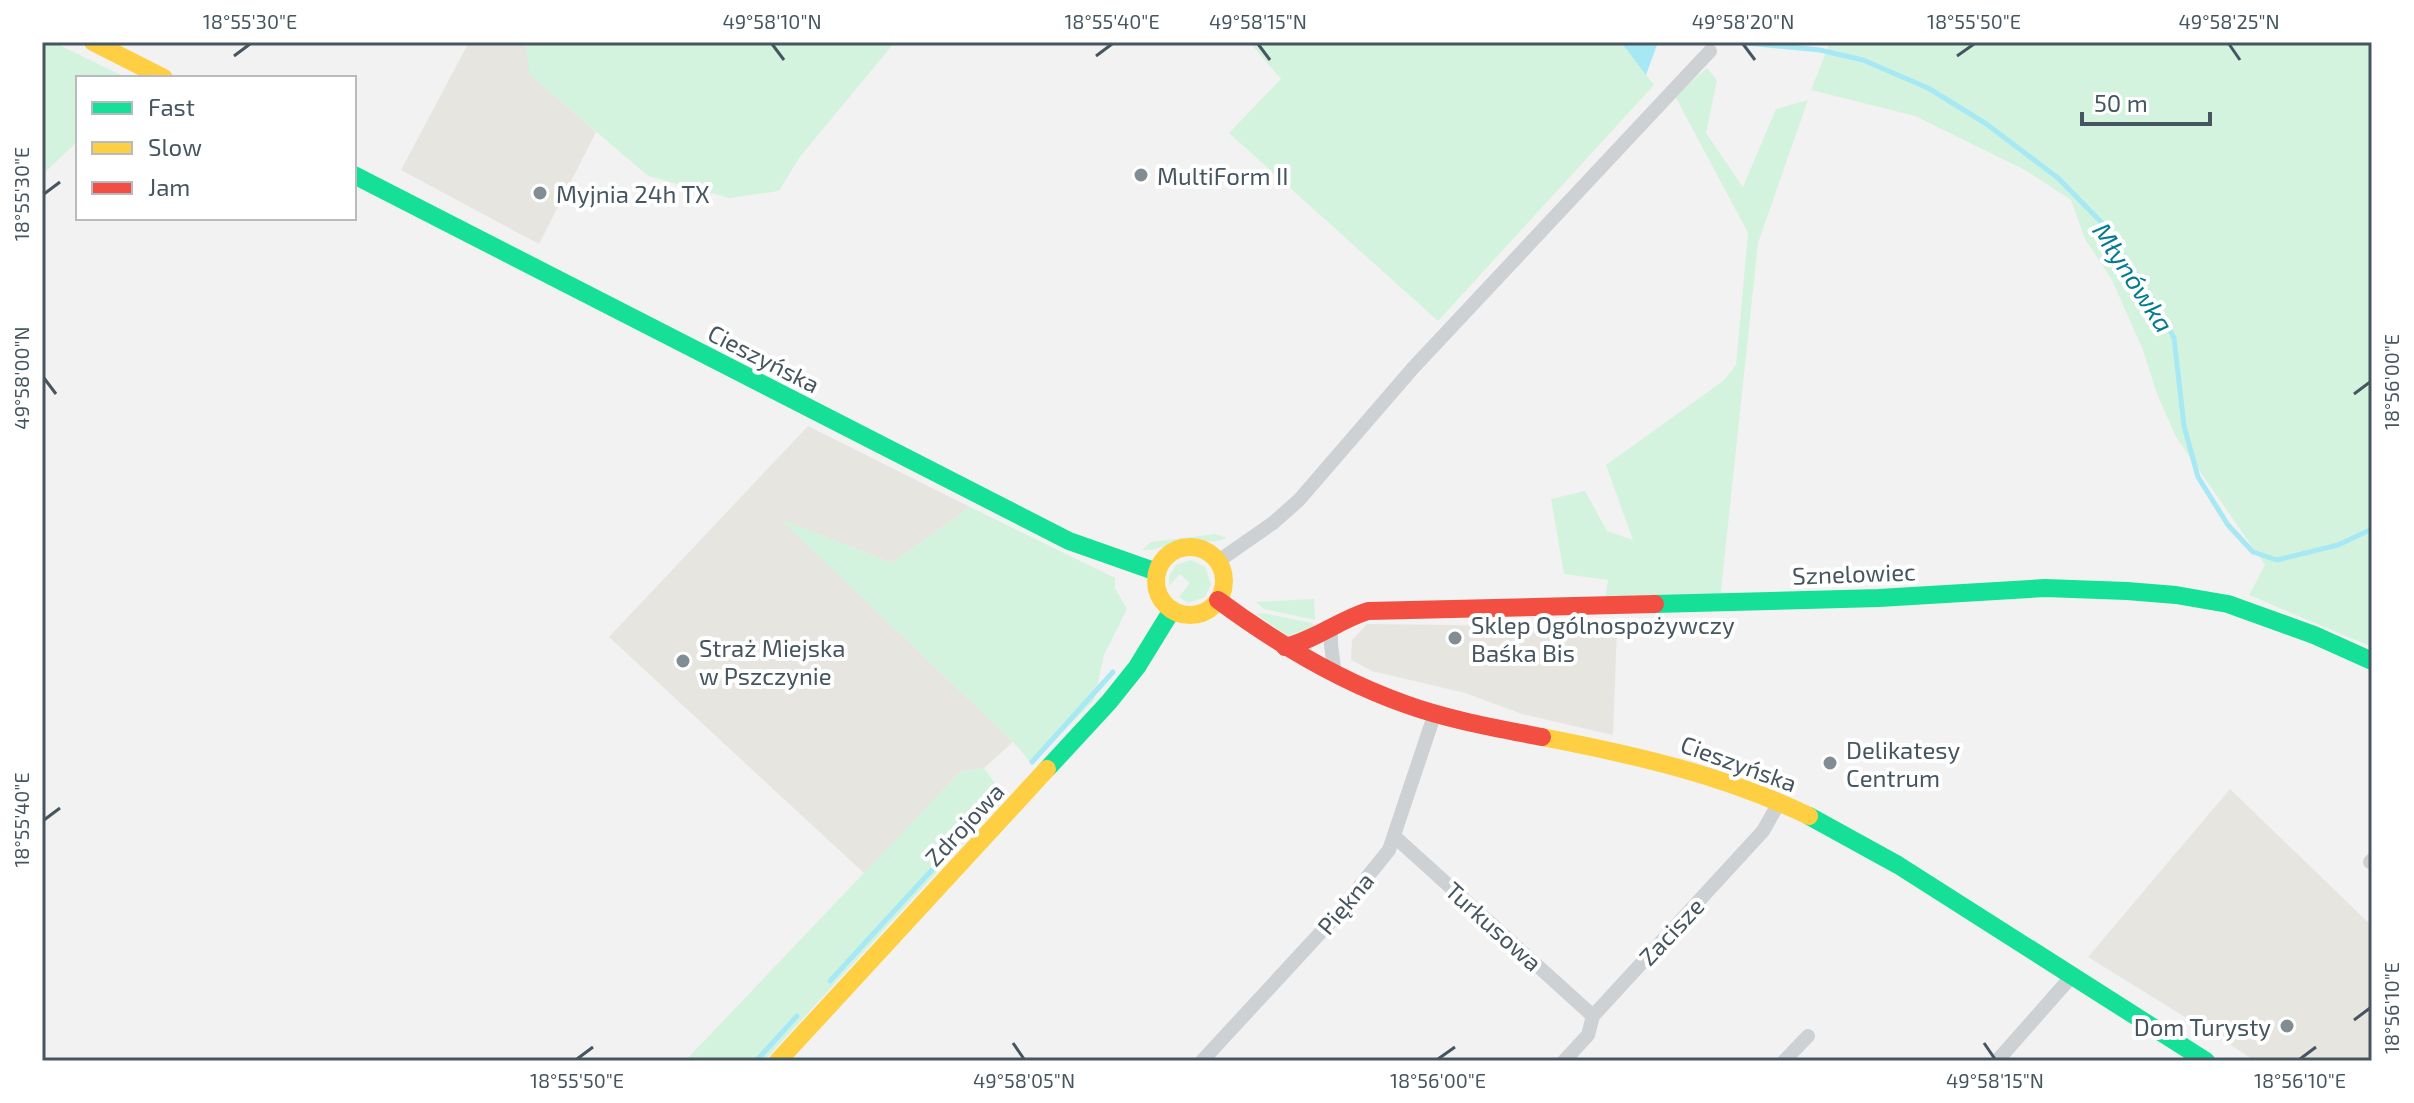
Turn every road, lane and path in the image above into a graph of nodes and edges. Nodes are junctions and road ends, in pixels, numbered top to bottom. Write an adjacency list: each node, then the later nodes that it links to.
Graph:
1 (93, 42): 3 (main road)
2 (1710, 51): 5 (street)
3 (160, 76)
4 (356, 176): 6 (main road, Cieszyńska)
5 (1217, 562): 6 (main road); 7 (main road)
6 (1157, 572): 8 (main road)
7 (1218, 600): 8 (main road); 10 (main road, Cieszyńska)
8 (1172, 610): 19 (main road, Zdrojowa)
9 (1331, 629): 10 (main road, Sznelowiec); 11 (main road, Sznelowiec); 12 (street)
10 (1285, 647): 12 (main road, Cieszyńska)
11 (2372, 661)
12 (1335, 675): 13 (main road, Cieszyńska)
13 (1435, 713): 14 (main road, Cieszyńska); 15 (street, Piękna)
14 (1780, 801): 16 (main road, Cieszyńska); 17 (street, Zacisze)
15 (1395, 837): 17 (street, Turkusowa); 20 (street, Piękna)
16 (2072, 976): 23 (street); 24 (main road, Cieszyńska)
17 (1593, 1016): 21 (street, Zacisze)
18 (1808, 1036): 22 (street)
19 (790, 1057)
20 (1202, 1061)
21 (1564, 1061)
22 (1784, 1061)
23 (1997, 1061)
24 (2206, 1061)

